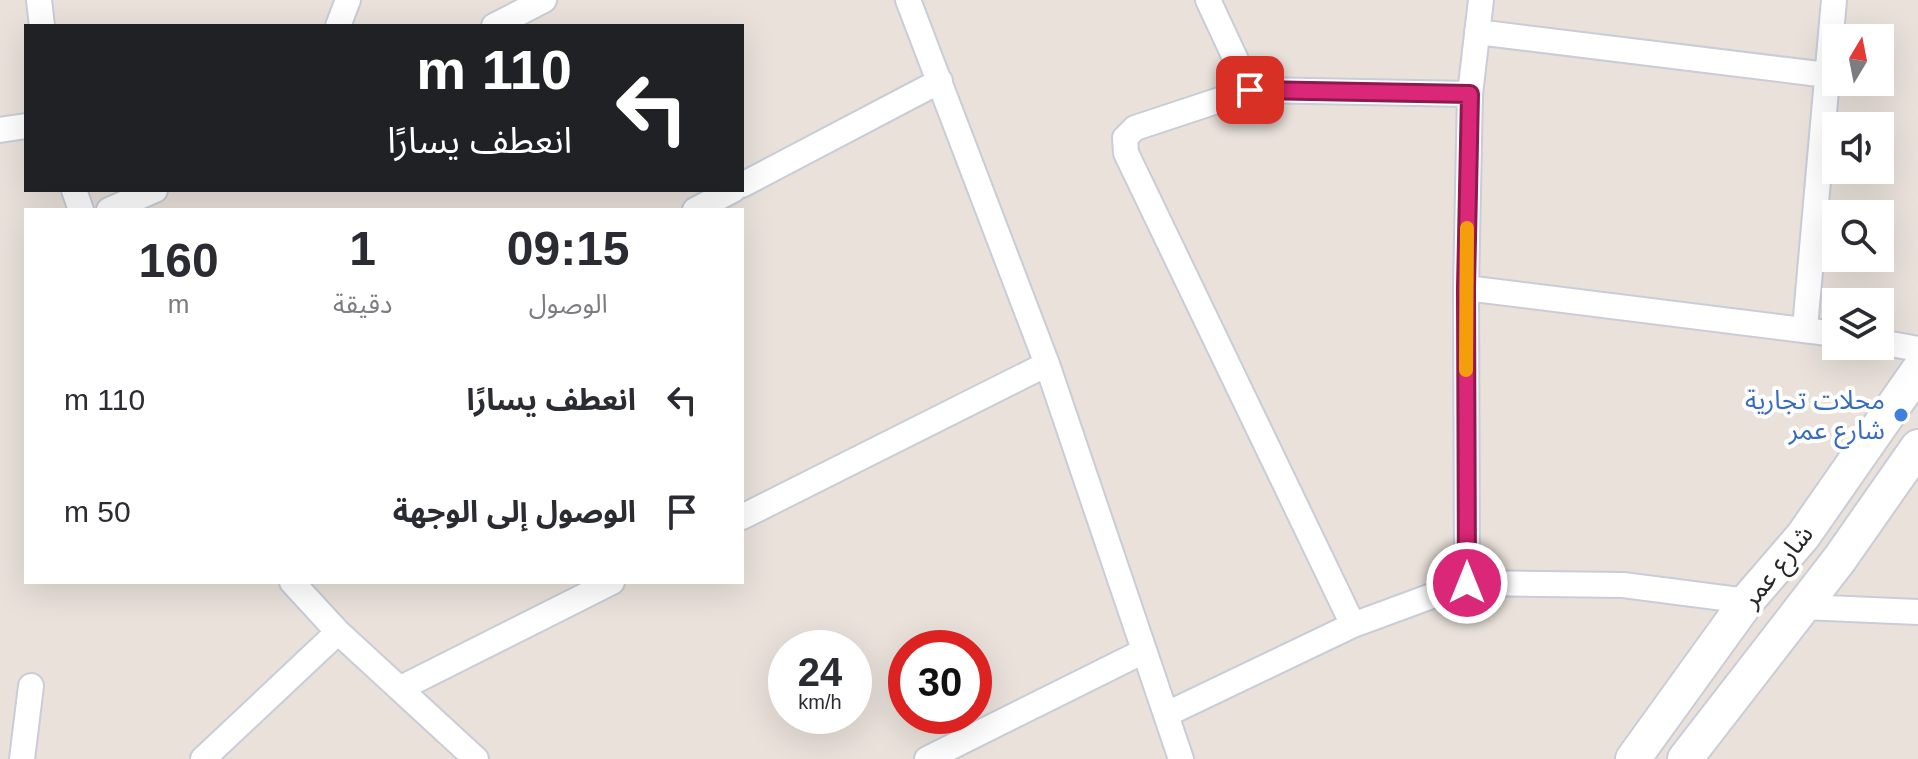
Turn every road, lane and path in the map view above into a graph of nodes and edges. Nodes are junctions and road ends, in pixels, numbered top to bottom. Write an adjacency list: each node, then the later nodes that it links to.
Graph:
1 (39, 0): 8 (street)
2 (348, 0): 9 (street)
3 (544, 0): 10 (street)
4 (908, 0): 14 (street)
5 (1208, 0): 15 (street)
6 (1481, 0): 12 (street)
7 (1834, 0): 11 (street)
8 (42, 24)
9 (339, 24)
10 (498, 24)
11 (1832, 24)
12 (1477, 32): 13 (street); 16 (street)
13 (1822, 74)
14 (940, 81): 20 (street); 30 (street)
15 (1250, 90): 16 (street); 40 (street)
16 (1470, 94): 25 (street)
17 (1825, 96): 26 (street)
18 (24, 126): 19 (street)
19 (0, 130)
20 (744, 184)
21 (150, 192): 23 (street)
22 (729, 192): 24 (street)
23 (114, 208)
24 (699, 208)
25 (1466, 288): 26 (street); 34 (street)
26 (1805, 328): 27 (street)
27 (1822, 331)
28 (1894, 345): 29 (street)
29 (1918, 349)
30 (1047, 364): 33 (street); 42 (street)
31 (1918, 371): 37 (main road, شارع عمر)
32 (1918, 447): 38 (main road, شارع عمر)
33 (744, 516)
34 (1467, 583): 37 (street); 40 (street)
35 (294, 584): 41 (street)
36 (608, 584): 44 (street)
37 (1747, 601): 51 (main road, شارع عمر)
38 (1803, 607): 39 (street); 52 (main road, شارع عمر)
39 (1918, 612)
40 (1353, 625): 45 (street)
41 (338, 632): 44 (street); 47 (street)
42 (1144, 651): 45 (street); 49 (street)
43 (31, 686): 46 (street)
44 (401, 688): 48 (street)
45 (1167, 714): 50 (street)
46 (22, 759)
47 (203, 759)
48 (476, 759)
49 (927, 759)
50 (1181, 759)
51 (1633, 759)
52 (1685, 759)

